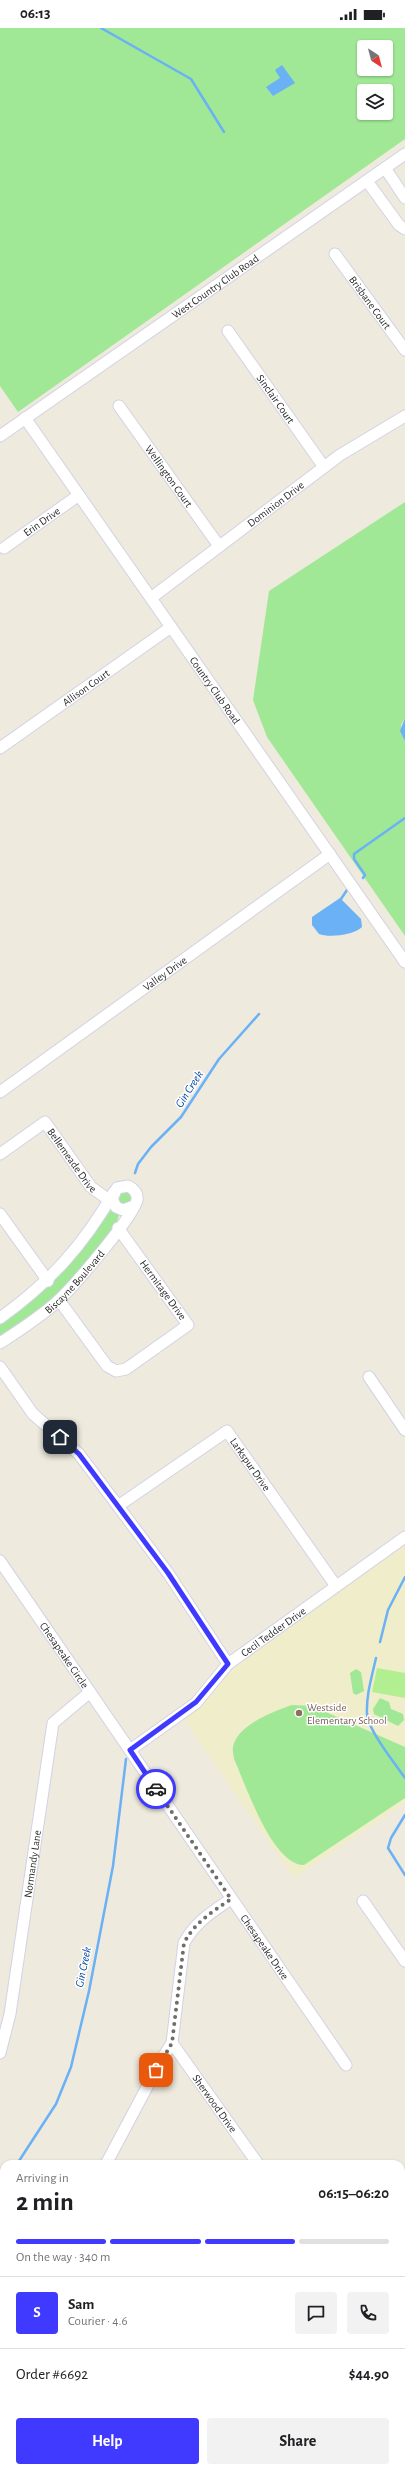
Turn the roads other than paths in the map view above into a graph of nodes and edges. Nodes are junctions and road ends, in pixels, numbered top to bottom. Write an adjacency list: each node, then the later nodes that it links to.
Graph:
1 (405, 154): 2 (street, West Country Club Road)
2 (385, 168): 3 (street, West Country Club Road); 4 (street)
3 (370, 179): 5 (street); 6 (street); 12 (street, West Country Club Road)
4 (405, 198)
5 (405, 222)
6 (405, 229)
7 (335, 254): 9 (street, Brisbane Court)
8 (228, 332): 14 (street, Sinclair Court)
9 (405, 350)
10 (120, 406): 16 (street, Wellington Court)
11 (405, 416): 14 (street, Dominion Drive)
12 (26, 418): 13 (street, West Country Club Road); 15 (street, Country Club Road)
13 (0, 436)
14 (324, 467): 16 (street, Dominion Drive)
15 (79, 495): 17 (street, Erin Drive); 18 (street, Country Club Road)
16 (219, 546): 18 (street, Dominion Drive)
17 (4, 548)
18 (151, 598): 19 (street, Country Club Road)
19 (171, 627): 20 (street, Allison Court); 21 (street, Country Club Road)
20 (0, 748)
21 (330, 854): 22 (street, Country Club Road); 23 (street, Valley Drive)
22 (405, 962)
23 (0, 1092)
24 (0, 1154): 25 (street, Bellemeade Drive)
25 (111, 1196): 26 (street); 26 (street); 29 (street, Biscayne Boulevard)
26 (134, 1206): 28 (street, Biscayne Boulevard)
27 (0, 1214): 29 (street)
28 (118, 1228): 30 (street, Biscayne Boulevard); 30 (street, Hermitage Drive)
29 (48, 1281): 31 (street, Biscayne Boulevard)
30 (59, 1300): 32 (street, Biscayne Boulevard)
31 (0, 1318)
32 (0, 1344)
33 (0, 1367): 36 (street)
34 (369, 1377): 35 (street)
35 (405, 1430)
36 (118, 1506): 39 (street, Larkspur Drive); 40 (street)
37 (405, 1537): 39 (street, Cecil Tedder Drive)
38 (0, 1560): 41 (street, Chesapeake Circle)
39 (336, 1586): 40 (street, Cecil Tedder Drive)
40 (228, 1664): 42 (street, Cecil Tedder Drive)
41 (90, 1692): 42 (street, Chesapeake Circle); 47 (street, Normandy Lane)
42 (130, 1750): 43 (street, Chesapeake Drive)
43 (231, 1899): 46 (street); 48 (street, Chesapeake Drive)
44 (363, 1901): 45 (street)
45 (405, 1961)
46 (172, 2043): 49 (street); 50 (street, Sherwood Drive)
47 (0, 2052)
48 (346, 2065)
49 (108, 2160)
50 (255, 2160)

